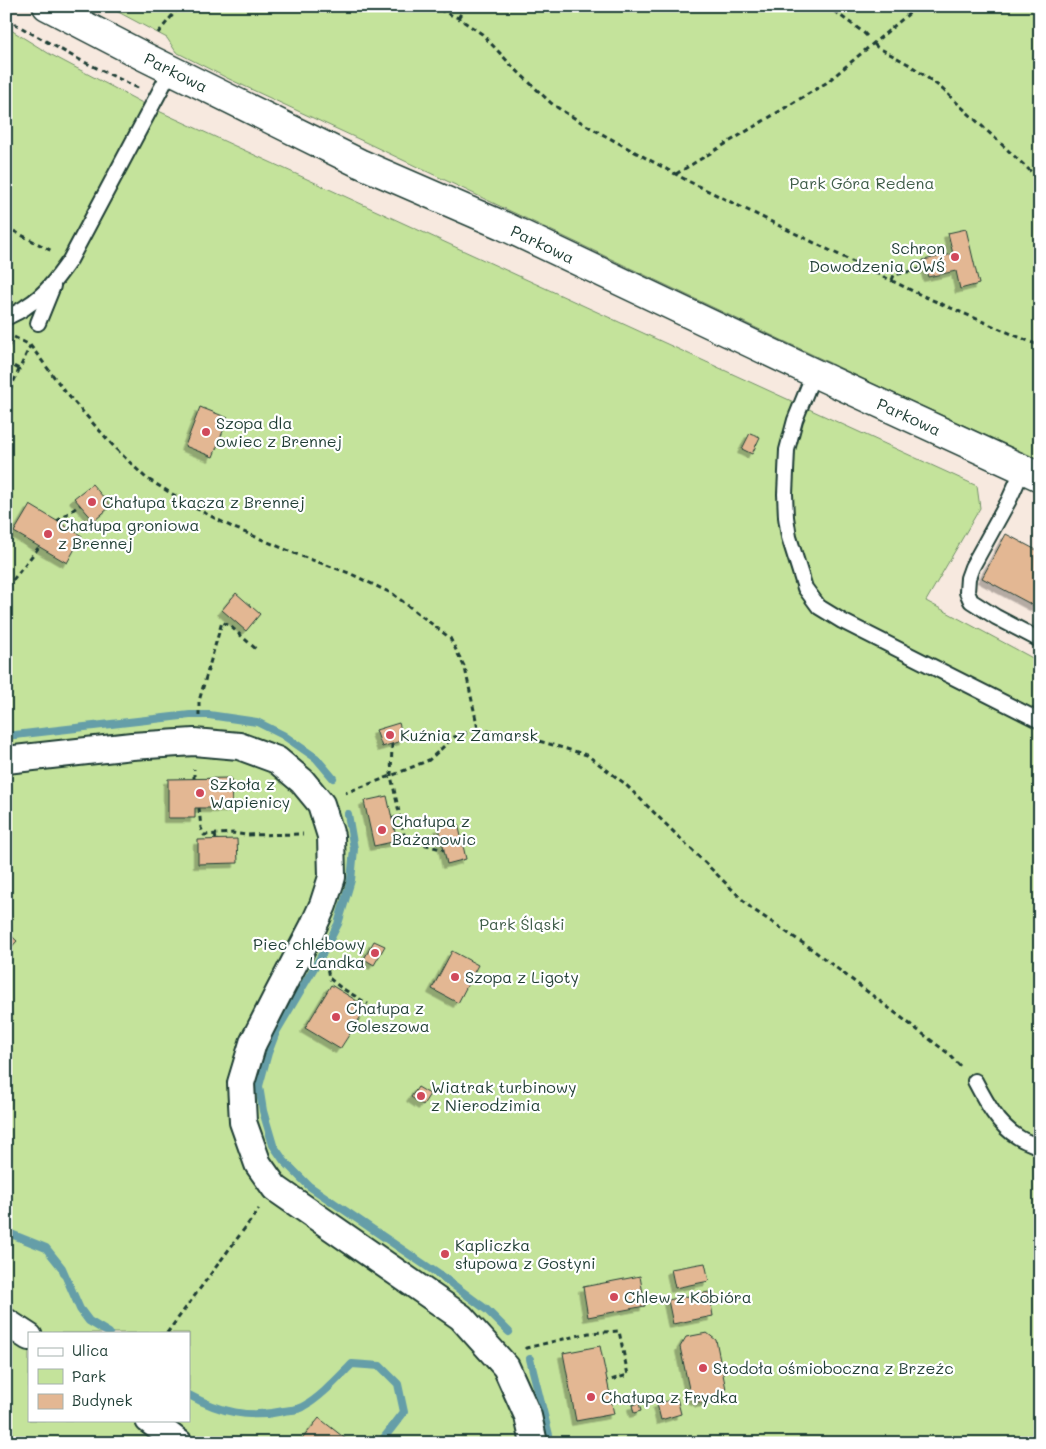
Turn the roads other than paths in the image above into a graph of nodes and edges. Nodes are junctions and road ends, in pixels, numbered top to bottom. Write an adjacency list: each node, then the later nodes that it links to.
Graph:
1 (48, 6): 2 (street, Parkowa)
2 (171, 70): 3 (lane); 6 (street, Parkowa)
3 (57, 279): 4 (lane); 5 (lane)
4 (6, 318)
5 (38, 323)
6 (814, 373): 7 (street, Parkowa); 9 (lane)
7 (1031, 473): 8 (lane)
8 (1040, 640)
9 (1040, 721)
10 (6, 760): 17 (street)
11 (975, 1081): 12 (lane)
12 (1039, 1146)
13 (6, 1322): 14 (street)
14 (28, 1336)
15 (152, 1422): 16 (street)
16 (179, 1443)
17 (534, 1443)

